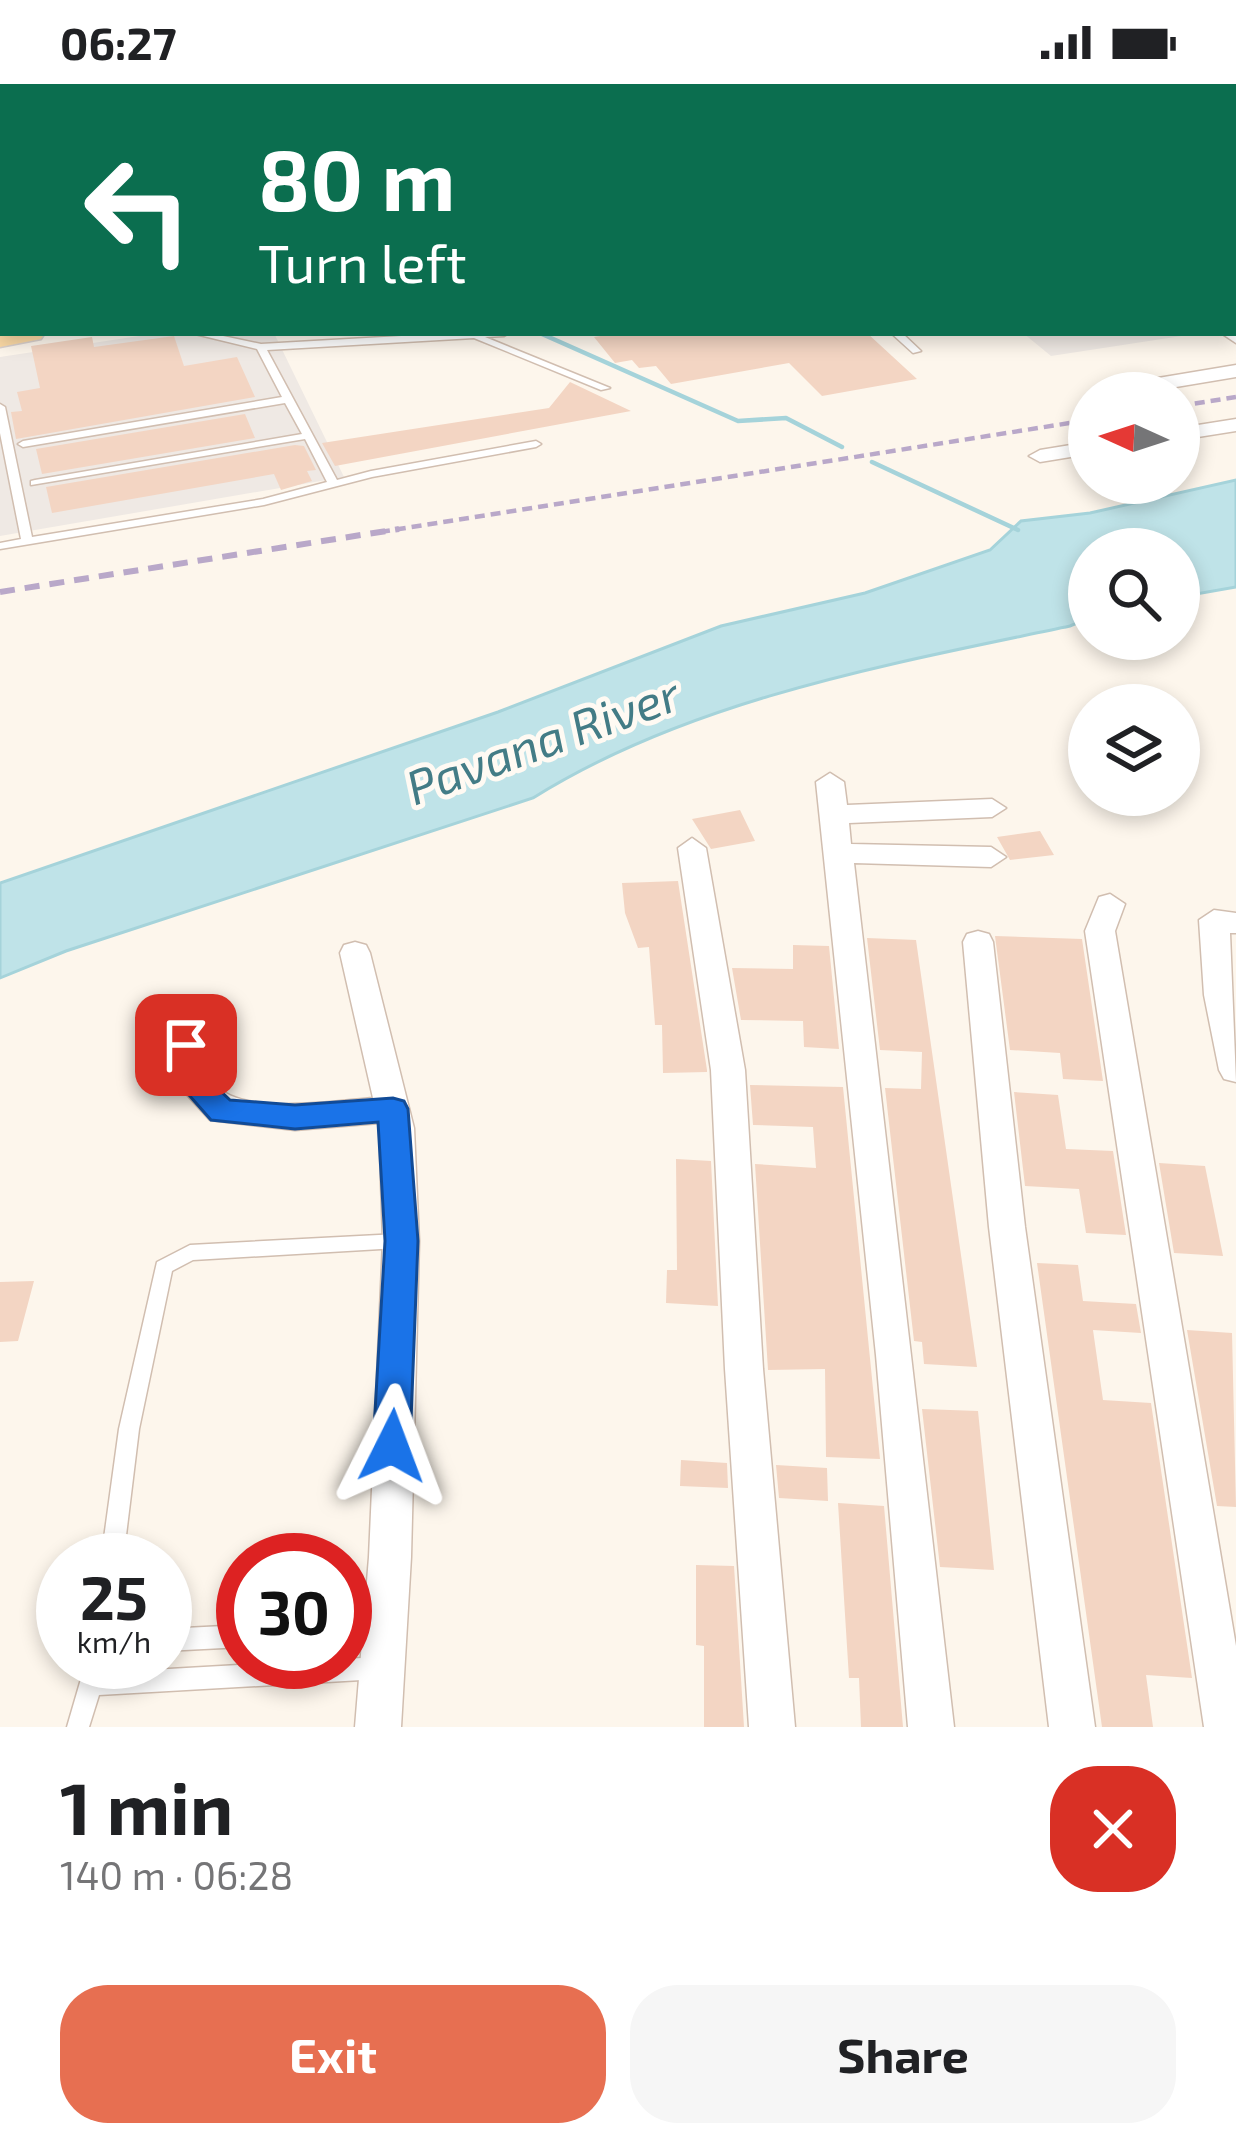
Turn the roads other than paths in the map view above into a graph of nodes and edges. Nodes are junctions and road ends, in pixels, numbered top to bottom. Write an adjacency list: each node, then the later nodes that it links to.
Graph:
1 (210, 336): 5 (lane)
2 (483, 336): 4 (lane)
3 (899, 336): 6 (lane)
4 (476, 337): 5 (lane); 9 (lane)
5 (261, 347): 10 (lane)
6 (916, 351)
7 (1236, 371): 8 (street)
8 (1200, 377)
9 (605, 388)
10 (288, 399): 14 (lane); 15 (lane)
11 (0, 407): 21 (lane)
12 (1236, 425): 13 (street)
13 (1200, 431)
14 (306, 436): 19 (lane); 20 (lane)
15 (23, 444)
16 (536, 444): 20 (lane)
17 (1068, 451): 18 (street)
18 (1040, 456)
19 (35, 483)
20 (333, 483): 21 (lane)
21 (27, 542): 22 (lane)
22 (0, 546)
23 (992, 808): 25 (street)
24 (692, 848): 42 (street)
25 (840, 853): 26 (street); 43 (street)
26 (991, 857)
27 (1110, 904): 45 (street)
28 (1225, 922): 31 (street)
29 (978, 942): 44 (street)
30 (355, 953): 34 (street)
31 (1228, 996): 33 (street)
32 (186, 1045): 34 (street)
33 (1236, 1070)
34 (393, 1109): 35 (street)
35 (401, 1241): 36 (lane); 37 (street)
36 (116, 1533)
37 (372, 1630)
38 (372, 1657): 41 (street)
39 (216, 1666): 40 (lane)
40 (79, 1727)
41 (377, 1727)
42 (772, 1727)
43 (931, 1727)
44 (1072, 1727)
45 (1227, 1727)

